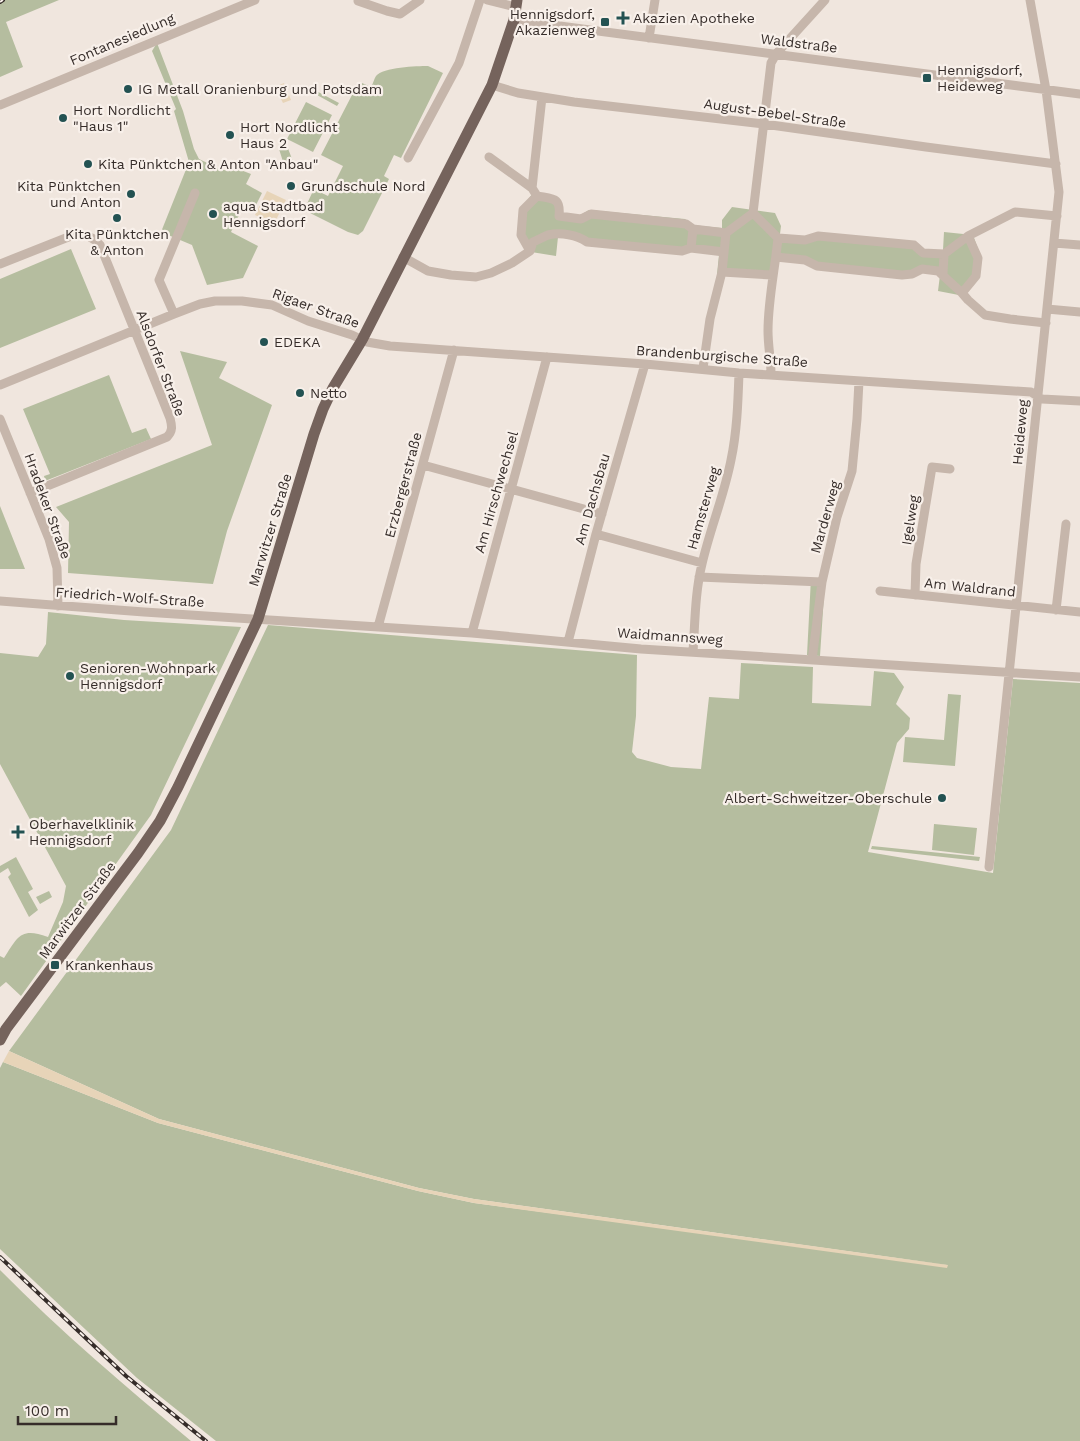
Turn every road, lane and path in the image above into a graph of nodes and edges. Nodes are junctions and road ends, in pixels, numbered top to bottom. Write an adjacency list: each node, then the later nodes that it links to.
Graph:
1 (255, 0): 17 (street, Fontanesiedlung)
2 (420, 0): 8 (street)
3 (480, 0): 19 (street)
4 (487, 0): 9 (street)
5 (655, 0): 11 (street)
6 (824, 0): 12 (street)
7 (1030, 0): 14 (street, Heideweg)
8 (358, 1)
9 (516, 4): 10 (main road, Marwitzer Straße)
10 (514, 20): 11 (street, Waldstraße); 13 (main road, Marwitzer Straße)
11 (649, 38): 12 (street, Waldstraße)
12 (776, 54): 14 (street, Waldstraße); 18 (street)
13 (492, 85): 16 (street, August-Bebel-Straße); 38 (main road, Marwitzer Straße)
14 (1046, 90): 15 (street, Waldstraße); 21 (street, Heideweg)
15 (1080, 94)
16 (542, 97): 18 (street, August-Bebel-Straße); 22 (street)
17 (0, 105)
18 (764, 124): 21 (street, August-Bebel-Straße); 24 (street)
19 (408, 158)
20 (489, 158): 22 (street)
21 (1056, 164): 26 (street, Heideweg)
22 (535, 192): 25 (street); 35 (street)
23 (196, 193): 47 (street)
24 (753, 213): 28 (street); 31 (street)
25 (560, 216): 27 (street); 29 (street)
26 (1057, 216): 30 (street); 32 (street, Heideweg)
27 (693, 229): 28 (street); 34 (street)
28 (726, 233): 36 (street)
29 (557, 234): 34 (street); 35 (street)
30 (968, 236): 37 (street); 44 (street)
31 (778, 238): 37 (street); 39 (street)
32 (1054, 243): 33 (street); 45 (street, Heideweg)
33 (1080, 245)
34 (691, 248): 36 (street)
35 (530, 251): 38 (street)
36 (724, 252): 41 (street)
37 (944, 254): 42 (street)
38 (403, 257): 50 (main road, Marwitzer Straße)
39 (776, 257): 42 (street); 43 (street)
40 (0, 264): 49 (street, Alsdorfer Straße)
41 (722, 272): 43 (street); 54 (street)
42 (943, 274): 44 (street)
43 (772, 275): 56 (street)
44 (962, 293): 48 (street)
45 (1047, 309): 46 (street); 48 (street, Heideweg)
46 (1080, 312)
47 (174, 314): 49 (street, Rigaer Straße); 50 (street, Rigaer Straße)
48 (1046, 323): 59 (street, Heideweg)
49 (134, 330): 58 (street, Rigaer Straße); 65 (street, Alsdorfer Straße)
50 (362, 340): 51 (street, Brandenburgische Straße); 79 (main road, Marwitzer Straße)
51 (454, 350): 52 (street, Brandenburgische Straße); 62 (street, Erzbergerstraße)
52 (547, 357): 53 (street, Brandenburgische Straße); 64 (street, Am Hirschwechsel)
53 (645, 364): 54 (street, Brandenburgische Straße); 66 (street, Am Dachsbau)
54 (703, 368): 55 (street, Brandenburgische Straße)
55 (739, 372): 56 (street, Brandenburgische Straße); 69 (street, Hamsterweg)
56 (771, 374): 57 (street, Brandenburgische Straße)
57 (859, 380): 59 (street, Brandenburgische Straße); 71 (street, Marderweg)
58 (0, 385)
59 (1037, 396): 60 (street, Brandenburgische Straße); 76 (street, Heideweg)
60 (1080, 401)
61 (0, 419): 65 (street, Hradeker Straße)
62 (423, 465): 64 (street); 80 (street, Erzbergerstraße)
63 (950, 469): 73 (street, Igelweg)
64 (510, 489): 66 (street); 81 (street, Am Hirschwechsel)
65 (30, 493): 75 (street, Hradeker Straße)
66 (602, 514): 68 (street, Am Dachsbau)
67 (1066, 524): 77 (street)
68 (596, 534): 69 (street); 82 (street, Am Dachsbau)
69 (702, 563): 70 (street, Hamsterweg)
70 (699, 577): 71 (street); 83 (street, Hamsterweg)
71 (822, 582): 84 (street, Marderweg)
72 (880, 591): 73 (street, Am Waldrand)
73 (915, 595): 76 (street, Am Waldrand)
74 (0, 602): 75 (street, Friedrich-Wolf-Straße)
75 (58, 606): 79 (street, Friedrich-Wolf-Straße)
76 (1017, 606): 77 (street, Am Waldrand); 85 (street, Heideweg)
77 (1056, 610): 78 (street, Am Waldrand)
78 (1080, 612)
79 (258, 619): 80 (street, Waidmannsweg); 88 (main road, Marwitzer Straße)
80 (378, 627): 81 (street, Waidmannsweg)
81 (472, 634): 82 (street, Waidmannsweg)
82 (568, 642): 83 (street, Waidmannsweg)
83 (693, 652): 84 (street, Waidmannsweg)
84 (812, 660): 85 (street, Waidmannsweg)
85 (1009, 672): 86 (street, Waidmannsweg); 87 (street, Heideweg)
86 (1080, 677)
87 (989, 867)
88 (0, 1040)

